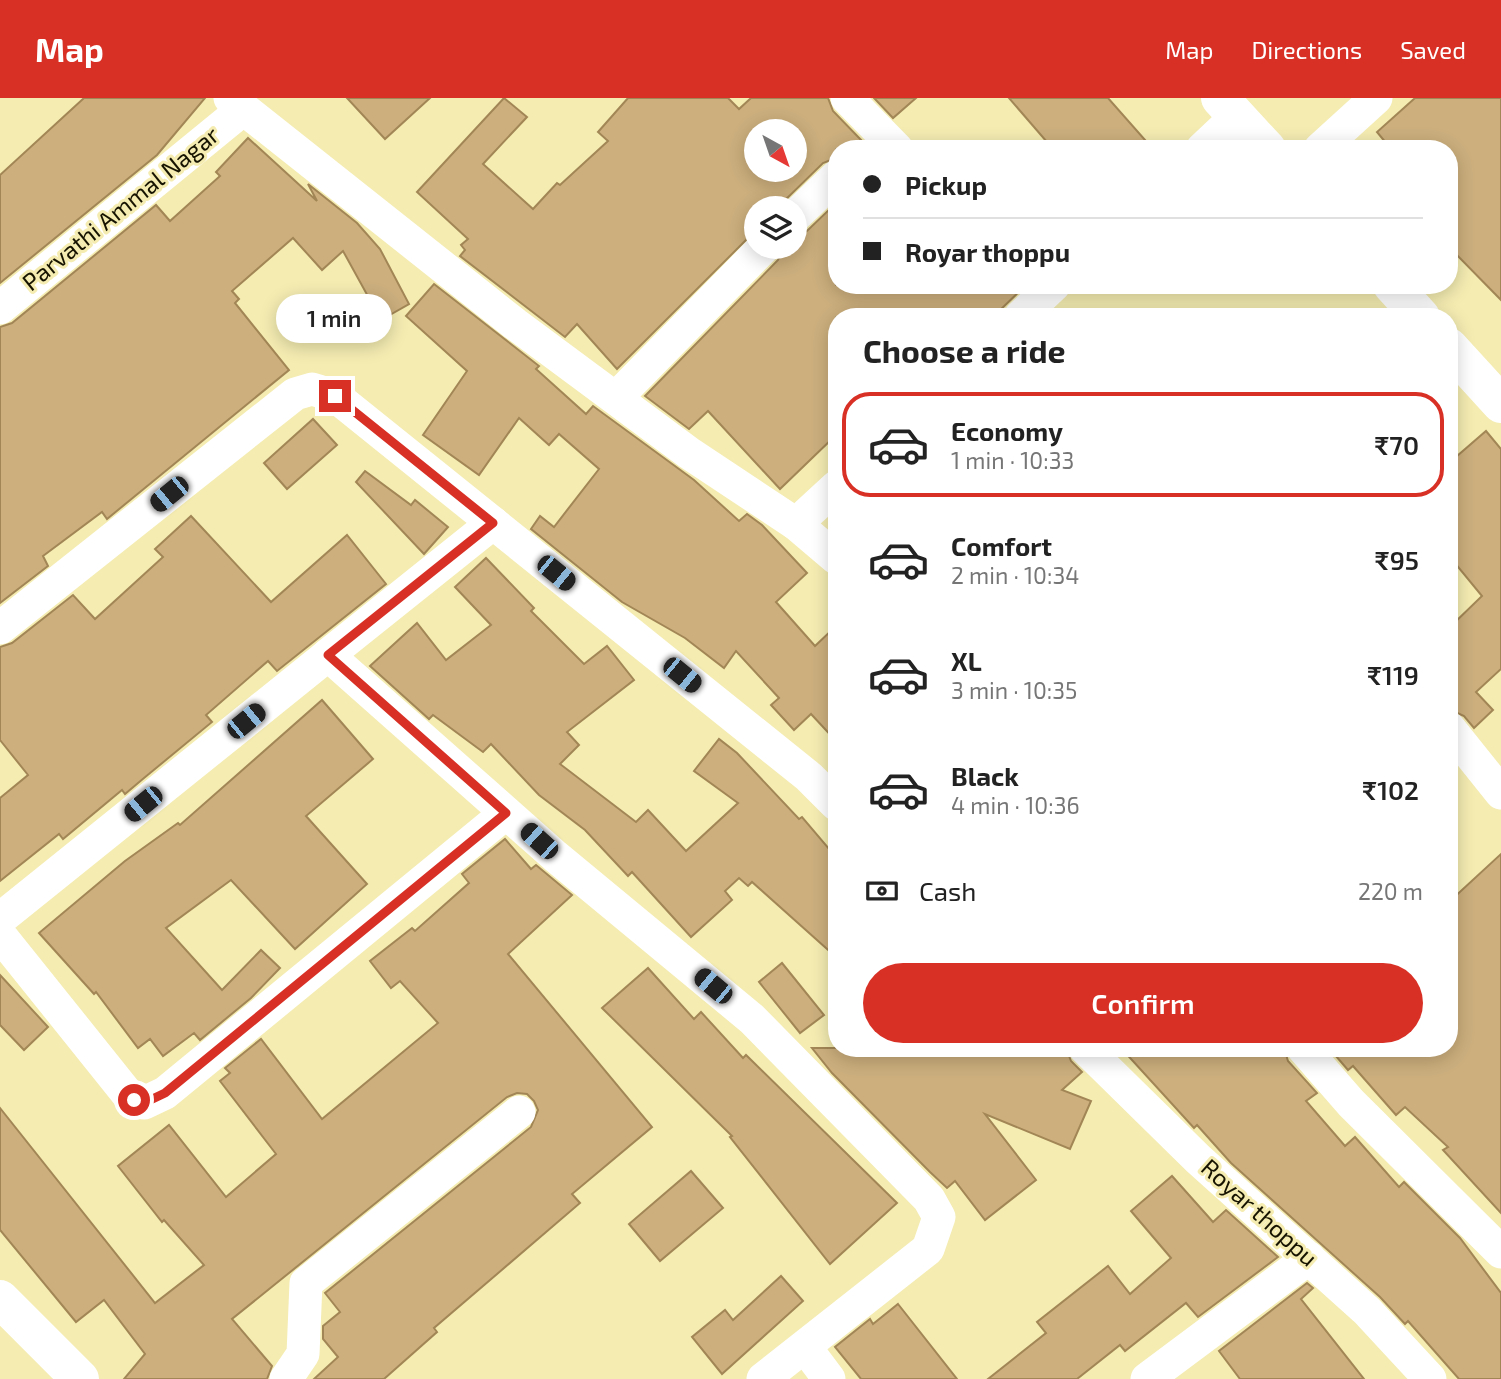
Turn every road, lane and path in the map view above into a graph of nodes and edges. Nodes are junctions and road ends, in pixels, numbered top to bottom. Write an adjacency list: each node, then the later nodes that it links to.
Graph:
1 (847, 98): 5 (street)
2 (1376, 98): 8 (street)
3 (236, 104): 13 (street, Parvathi Ammal Nagar); 16 (street)
4 (1228, 107): 6 (street); 7 (main road)
5 (879, 140)
6 (1208, 140)
7 (1259, 140)
8 (1330, 140)
9 (828, 185): 10 (street)
10 (807, 205)
11 (752, 259): 16 (street)
12 (1400, 294): 14 (main road)
13 (0, 308)
14 (1413, 308)
15 (1458, 357): 17 (main road)
16 (616, 398): 20 (street)
17 (1501, 404)
18 (828, 494): 20 (street)
19 (493, 523): 22 (street); 23 (street); 26 (street)
20 (796, 524): 21 (street)
21 (828, 551)
22 (0, 628)
23 (328, 655): 27 (street); 28 (street)
24 (1458, 739): 25 (street)
25 (1501, 793)
26 (828, 796)
27 (506, 813): 29 (street); 36 (street)
28 (0, 919)
29 (0, 935)
30 (1095, 1057): 34 (street, Royar thoppu)
31 (1311, 1057): 33 (street)
32 (519, 1112): 38 (street)
33 (1501, 1252)
34 (1309, 1258): 41 (street); 42 (street, Royar thoppu)
35 (0, 1298): 37 (main road)
36 (804, 1347): 39 (street); 40 (street)
37 (80, 1379)
38 (286, 1379)
39 (763, 1379)
40 (828, 1379)
41 (1147, 1379)
42 (1430, 1379)

